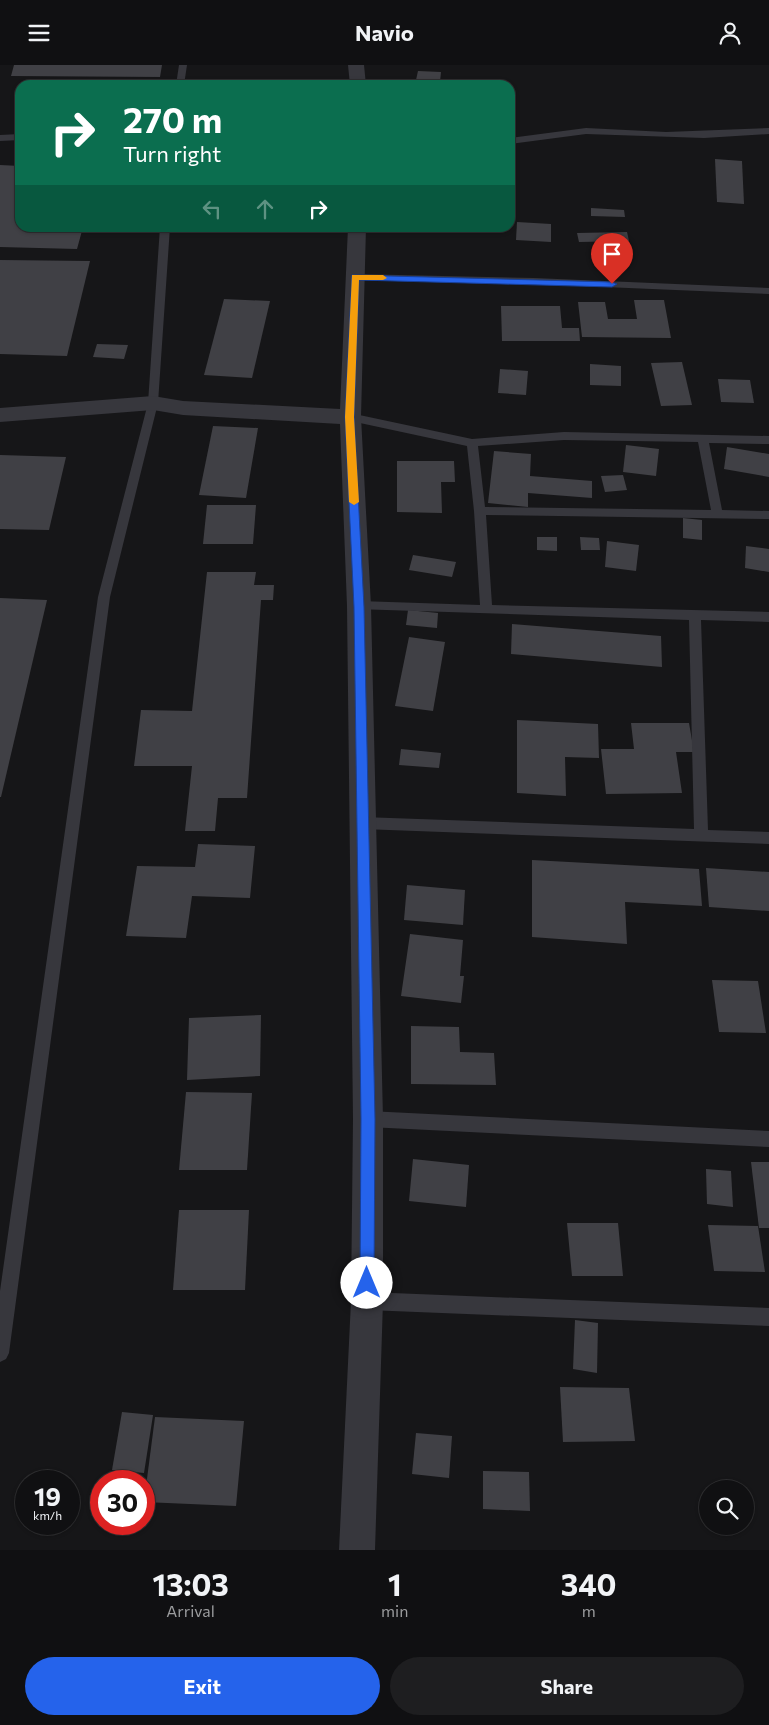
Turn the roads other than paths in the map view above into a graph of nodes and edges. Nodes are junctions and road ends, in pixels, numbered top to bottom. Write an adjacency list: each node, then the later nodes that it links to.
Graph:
1 (183, 65): 3 (lane)
2 (356, 65): 4 (street)
3 (181, 80)
4 (358, 80)
5 (769, 131): 8 (lane)
6 (0, 137): 7 (lane)
7 (15, 137)
8 (515, 140)
9 (165, 232): 13 (lane)
10 (357, 232): 11 (street)
11 (355, 277): 12 (lane); 15 (street)
12 (769, 291)
13 (152, 403): 14 (street); 15 (street); 33 (lane)
14 (0, 415)
15 (350, 417): 18 (lane); 22 (street)
16 (703, 439): 17 (lane); 18 (lane); 20 (lane)
17 (769, 440)
18 (472, 443): 19 (lane)
19 (480, 511): 20 (lane); 23 (lane)
20 (717, 513): 21 (lane)
21 (769, 515)
22 (359, 607): 23 (lane); 26 (street)
23 (486, 609): 24 (lane)
24 (695, 614): 25 (lane); 27 (lane)
25 (769, 617)
26 (362, 823): 27 (lane); 29 (street)
27 (701, 835): 28 (lane)
28 (769, 838)
29 (368, 1119): 30 (lane); 31 (street)
30 (769, 1139)
31 (367, 1301): 32 (lane); 34 (street)
32 (769, 1317)
33 (0, 1353)
34 (357, 1550)

